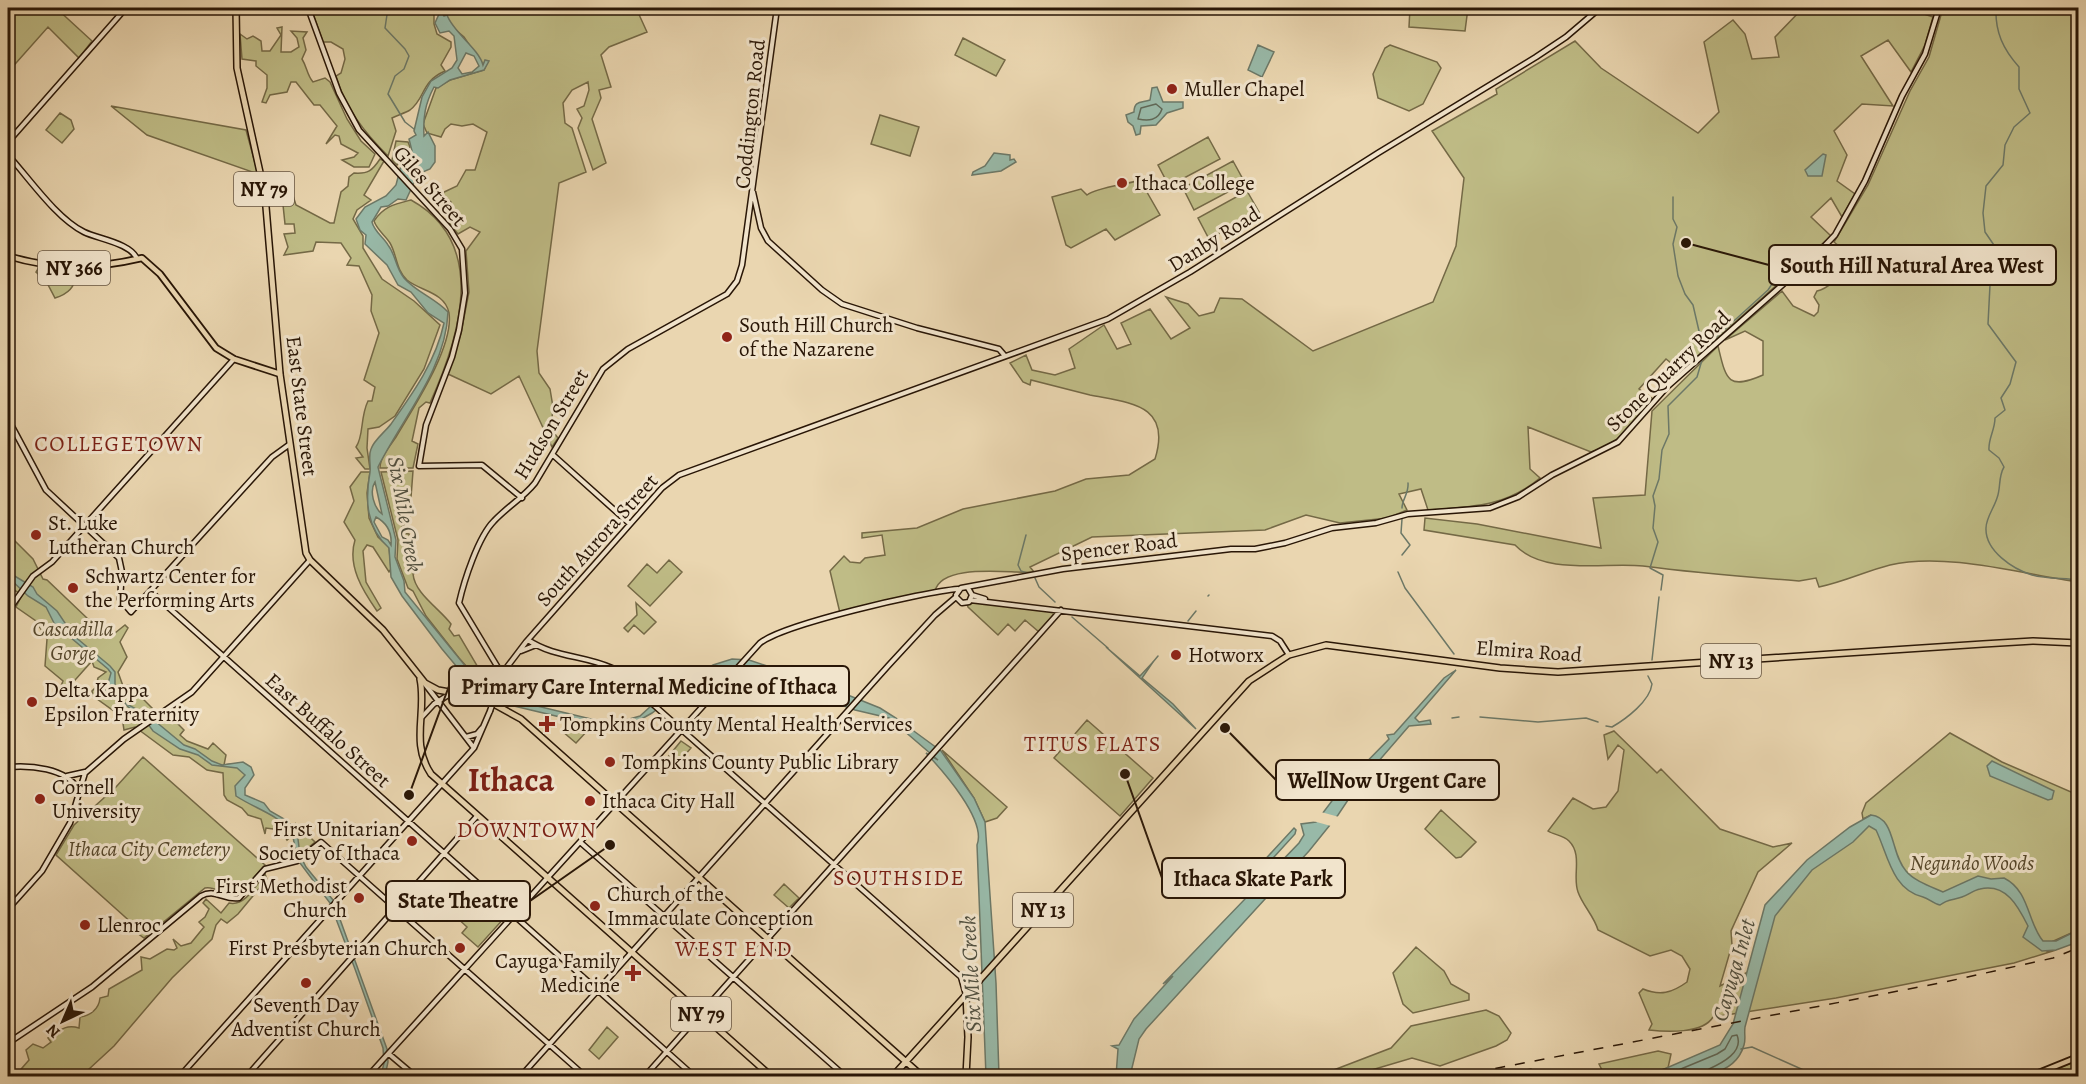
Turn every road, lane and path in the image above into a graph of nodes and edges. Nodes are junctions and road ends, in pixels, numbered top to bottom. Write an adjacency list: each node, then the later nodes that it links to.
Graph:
1 (126, 8): 7 (street)
2 (236, 8): 14 (highway, East State Street / NY 79)
3 (308, 8): 19 (street, Giles Street)
4 (777, 8): 9 (street, Coddington Road)
5 (1600, 8): 12 (street, Danby Road)
6 (1939, 8): 22 (street, Stone Quarry Road)
7 (8, 142)
8 (8, 155): 11 (street)
9 (752, 192): 12 (street, Coddington Road); 18 (street, Hudson Street)
10 (8, 256): 11 (main road, NY 366)
11 (139, 258): 13 (main road)
12 (1005, 356): 15 (street, Danby Road)
13 (234, 358): 14 (main road); 21 (street)
14 (280, 374): 17 (highway, East State Street / NY 79)
15 (843, 415): 20 (street, South Aurora Street)
16 (8, 419): 21 (street)
17 (290, 444): 23 (highway, East State Street / NY 79); 25 (street)
18 (553, 455): 19 (street, Hudson Street); 20 (street)
19 (522, 498): 38 (street, Hudson Street)
20 (630, 524): 31 (street, South Aurora Street)
21 (84, 526): 25 (street); 30 (street)
22 (1260, 548): 27 (street, Spencer Road)
23 (310, 560): 36 (street); 37 (highway)
24 (958, 589): 26 (street); 27 (street); 28 (street)
25 (150, 591): 36 (street, East Buffalo Street)
26 (943, 591): 28 (street); 44 (street)
27 (970, 594): 28 (street); 29 (street)
28 (957, 598): 53 (street)
29 (1061, 610): 35 (street); 58 (street)
30 (8, 611)
31 (528, 640): 33 (street); 34 (street, South Aurora Street)
32 (2079, 643): 35 (highway, Elmira Road / NY 13)
33 (536, 645): 34 (street); 44 (street)
34 (518, 652): 38 (street, South Aurora Street)
35 (1289, 655): 71 (highway, NY 13)
36 (224, 656): 48 (street); 55 (street, East Buffalo Street)
37 (420, 677): 39 (highway); 42 (highway, NY 79)
38 (503, 677): 43 (street, South Aurora Street, bridge)
39 (425, 683): 40 (highway); 41 (street)
40 (454, 692): 41 (street); 52 (highway)
41 (438, 701): 42 (street); 45 (street)
42 (421, 718): 50 (highway, NY 79)
43 (484, 726): 45 (street); 46 (street, South Aurora Street)
44 (680, 730): 52 (street); 53 (street)
45 (466, 737): 46 (street)
46 (474, 747): 50 (street, South Aurora Street)
47 (8, 767): 49 (street)
48 (86, 772): 49 (street); 51 (street)
49 (67, 776): 51 (street)
50 (441, 784): 54 (highway, NY 79); 55 (street, South Aurora Street)
51 (79, 790): 63 (street)
52 (614, 803): 56 (street); 61 (highway)
53 (765, 805): 58 (street); 61 (street)
54 (477, 816): 57 (street); 60 (highway, NY 79)
55 (408, 821): 57 (street, East Buffalo Street); 59 (street, South Aurora Street)
56 (580, 842): 60 (street); 65 (street)
57 (444, 854): 62 (street); 64 (street, East Buffalo Street)
58 (834, 866): 66 (street); 69 (street)
59 (359, 876): 62 (street); 75 (street); 81 (street, South Aurora Street)
60 (547, 877): 64 (street); 67 (highway, NY 79)
61 (699, 878): 65 (street); 66 (highway)
62 (396, 908): 68 (street); 82 (street)
63 (8, 909)
64 (513, 916): 68 (street); 72 (street, East Buffalo Street)
65 (664, 916): 67 (street); 70 (street)
66 (768, 939): 70 (street); 80 (highway)
67 (632, 953): 72 (street); 74 (highway, NY 79)
68 (465, 969): 76 (street); 78 (street)
69 (961, 977): 71 (street); 73 (street)
70 (734, 978): 74 (street); 90 (street)
71 (981, 979): 73 (highway, NY 13)
72 (598, 991): 76 (street); 77 (street, East Buffalo Street)
73 (966, 995): 80 (highway, NY 13); 93 (highway)
74 (701, 1014): 77 (street); 89 (highway, NY 79)
75 (8, 1043)
76 (549, 1045): 85 (street); 86 (street)
77 (667, 1052): 87 (street); 88 (street, East Buffalo Street)
78 (389, 1054): 83 (street); 84 (street)
79 (2079, 1057): 94 (main road)
80 (906, 1062): 91 (highway, NY 13); 92 (highway)
81 (180, 1077)
82 (247, 1077)
83 (368, 1077)
84 (415, 1077)
85 (521, 1077)
86 (585, 1077)
87 (645, 1077)
88 (694, 1077)
89 (771, 1077)
90 (845, 1077)
91 (893, 1077)
92 (922, 1077)
93 (966, 1077)
94 (2031, 1077)

